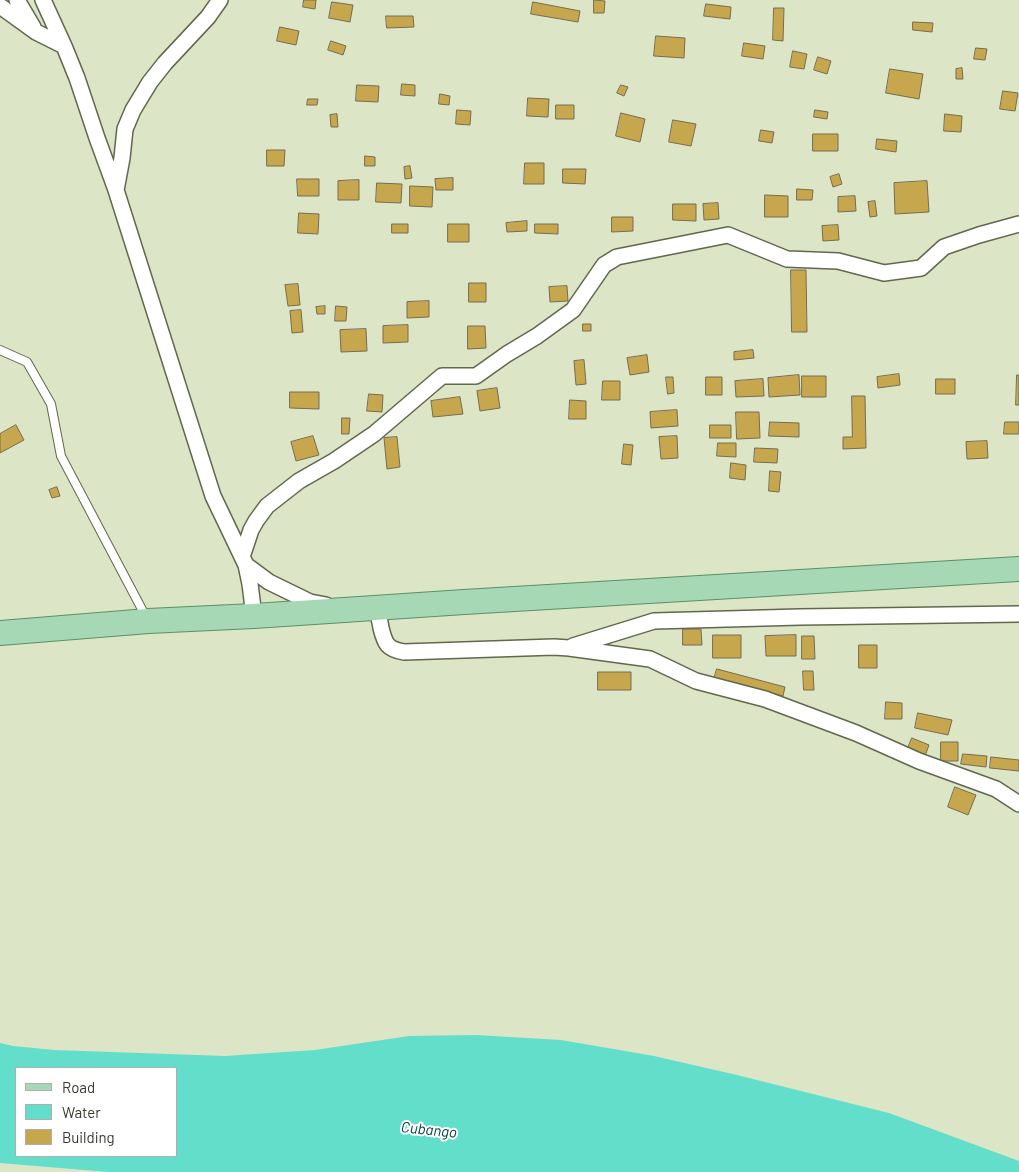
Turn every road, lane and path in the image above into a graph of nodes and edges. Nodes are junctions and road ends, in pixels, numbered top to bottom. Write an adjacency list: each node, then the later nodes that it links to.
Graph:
1 (17, 0): 5 (street)
2 (43, 0): 6 (street)
3 (220, 0): 7 (street)
4 (0, 6): 5 (street)
5 (36, 32): 6 (street)
6 (64, 46): 7 (street)
7 (116, 190): 10 (street)
8 (1019, 224): 10 (street)
9 (0, 350): 16 (lane)
10 (244, 561): 13 (street); 15 (street)
11 (1019, 570): 12 (main road)
12 (377, 608): 13 (main road); 18 (street)
13 (352, 610): 15 (main road)
14 (1019, 614): 18 (street)
15 (254, 616): 16 (main road)
16 (148, 621): 17 (main road)
17 (0, 633)
18 (569, 648): 19 (street)
19 (1019, 804)

